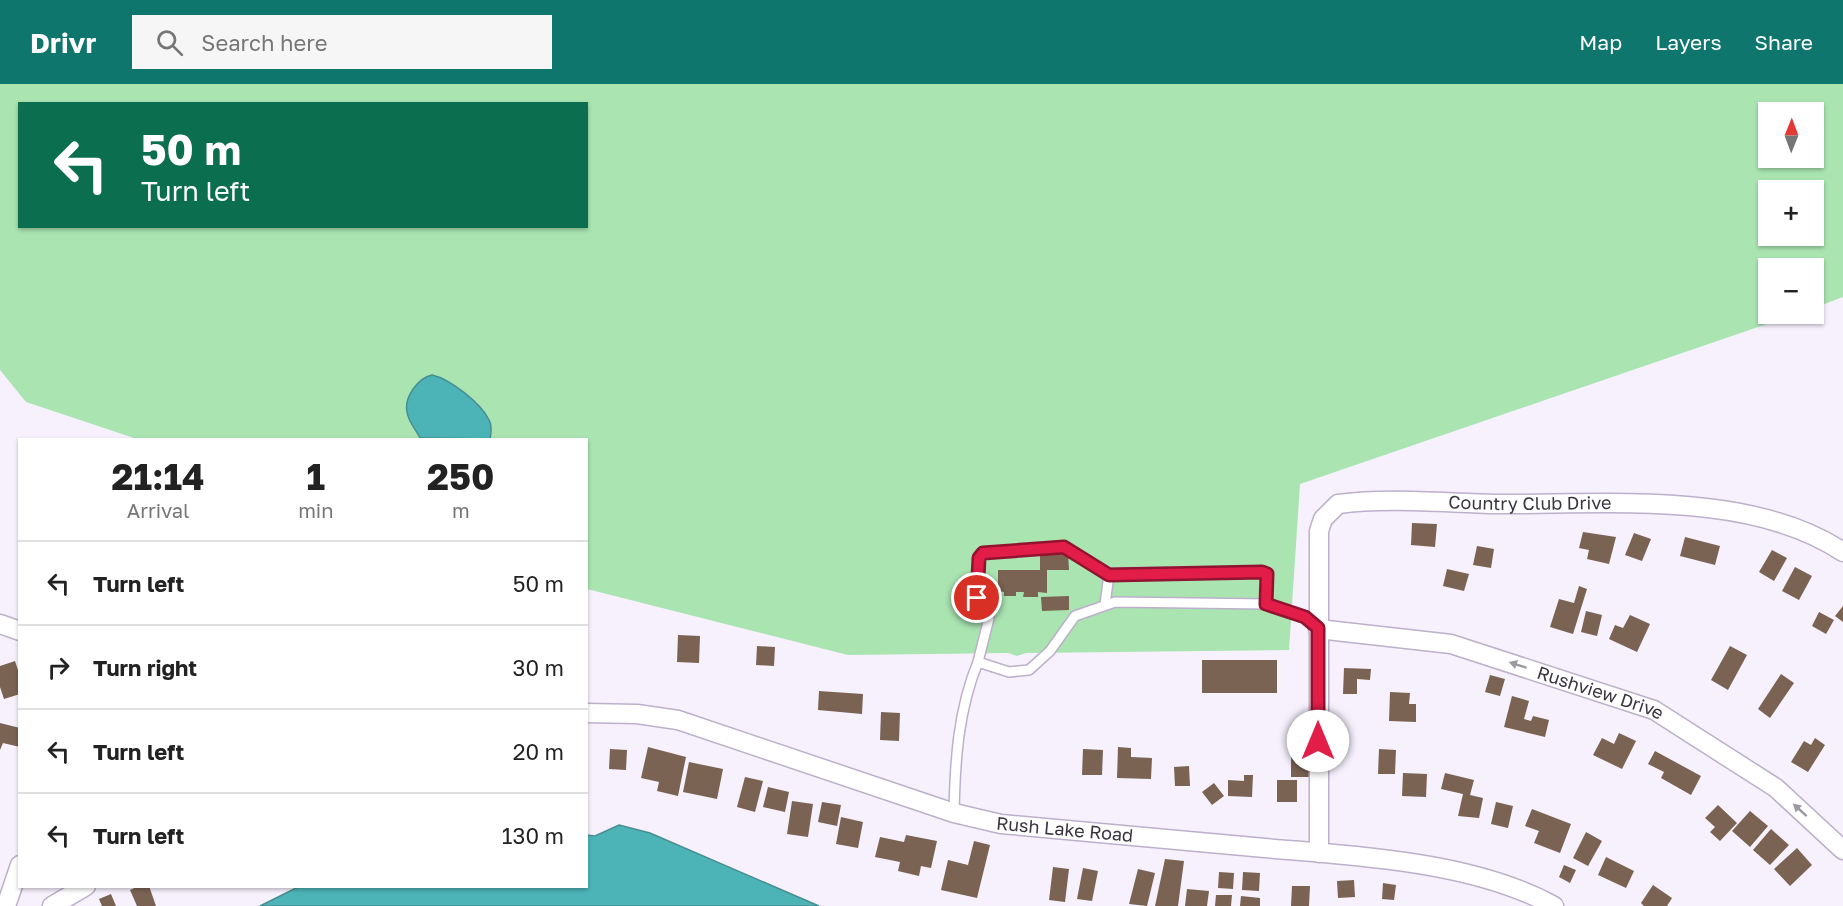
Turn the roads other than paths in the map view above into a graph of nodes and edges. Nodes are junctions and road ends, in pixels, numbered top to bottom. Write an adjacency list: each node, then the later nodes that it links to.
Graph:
1 (1843, 552): 6 (street, Country Club Drive)
2 (1109, 575): 3 (lane); 4 (lane); 8 (lane)
3 (1105, 604): 4 (lane); 8 (lane)
4 (1266, 604): 6 (lane)
5 (0, 624): 7 (street)
6 (1318, 628): 11 (street, Rushview Drive, one-way to 6); 12 (street)
7 (18, 630)
8 (978, 662): 10 (lane)
9 (588, 713): 10 (street, Rush Lake Road)
10 (954, 813): 12 (street, Rush Lake Road)
11 (1843, 850)
12 (1319, 853): 17 (street, Rush Lake Road)
13 (18, 871): 15 (street)
14 (84, 888): 16 (street)
15 (6, 906)
16 (52, 906)
17 (1554, 906)

